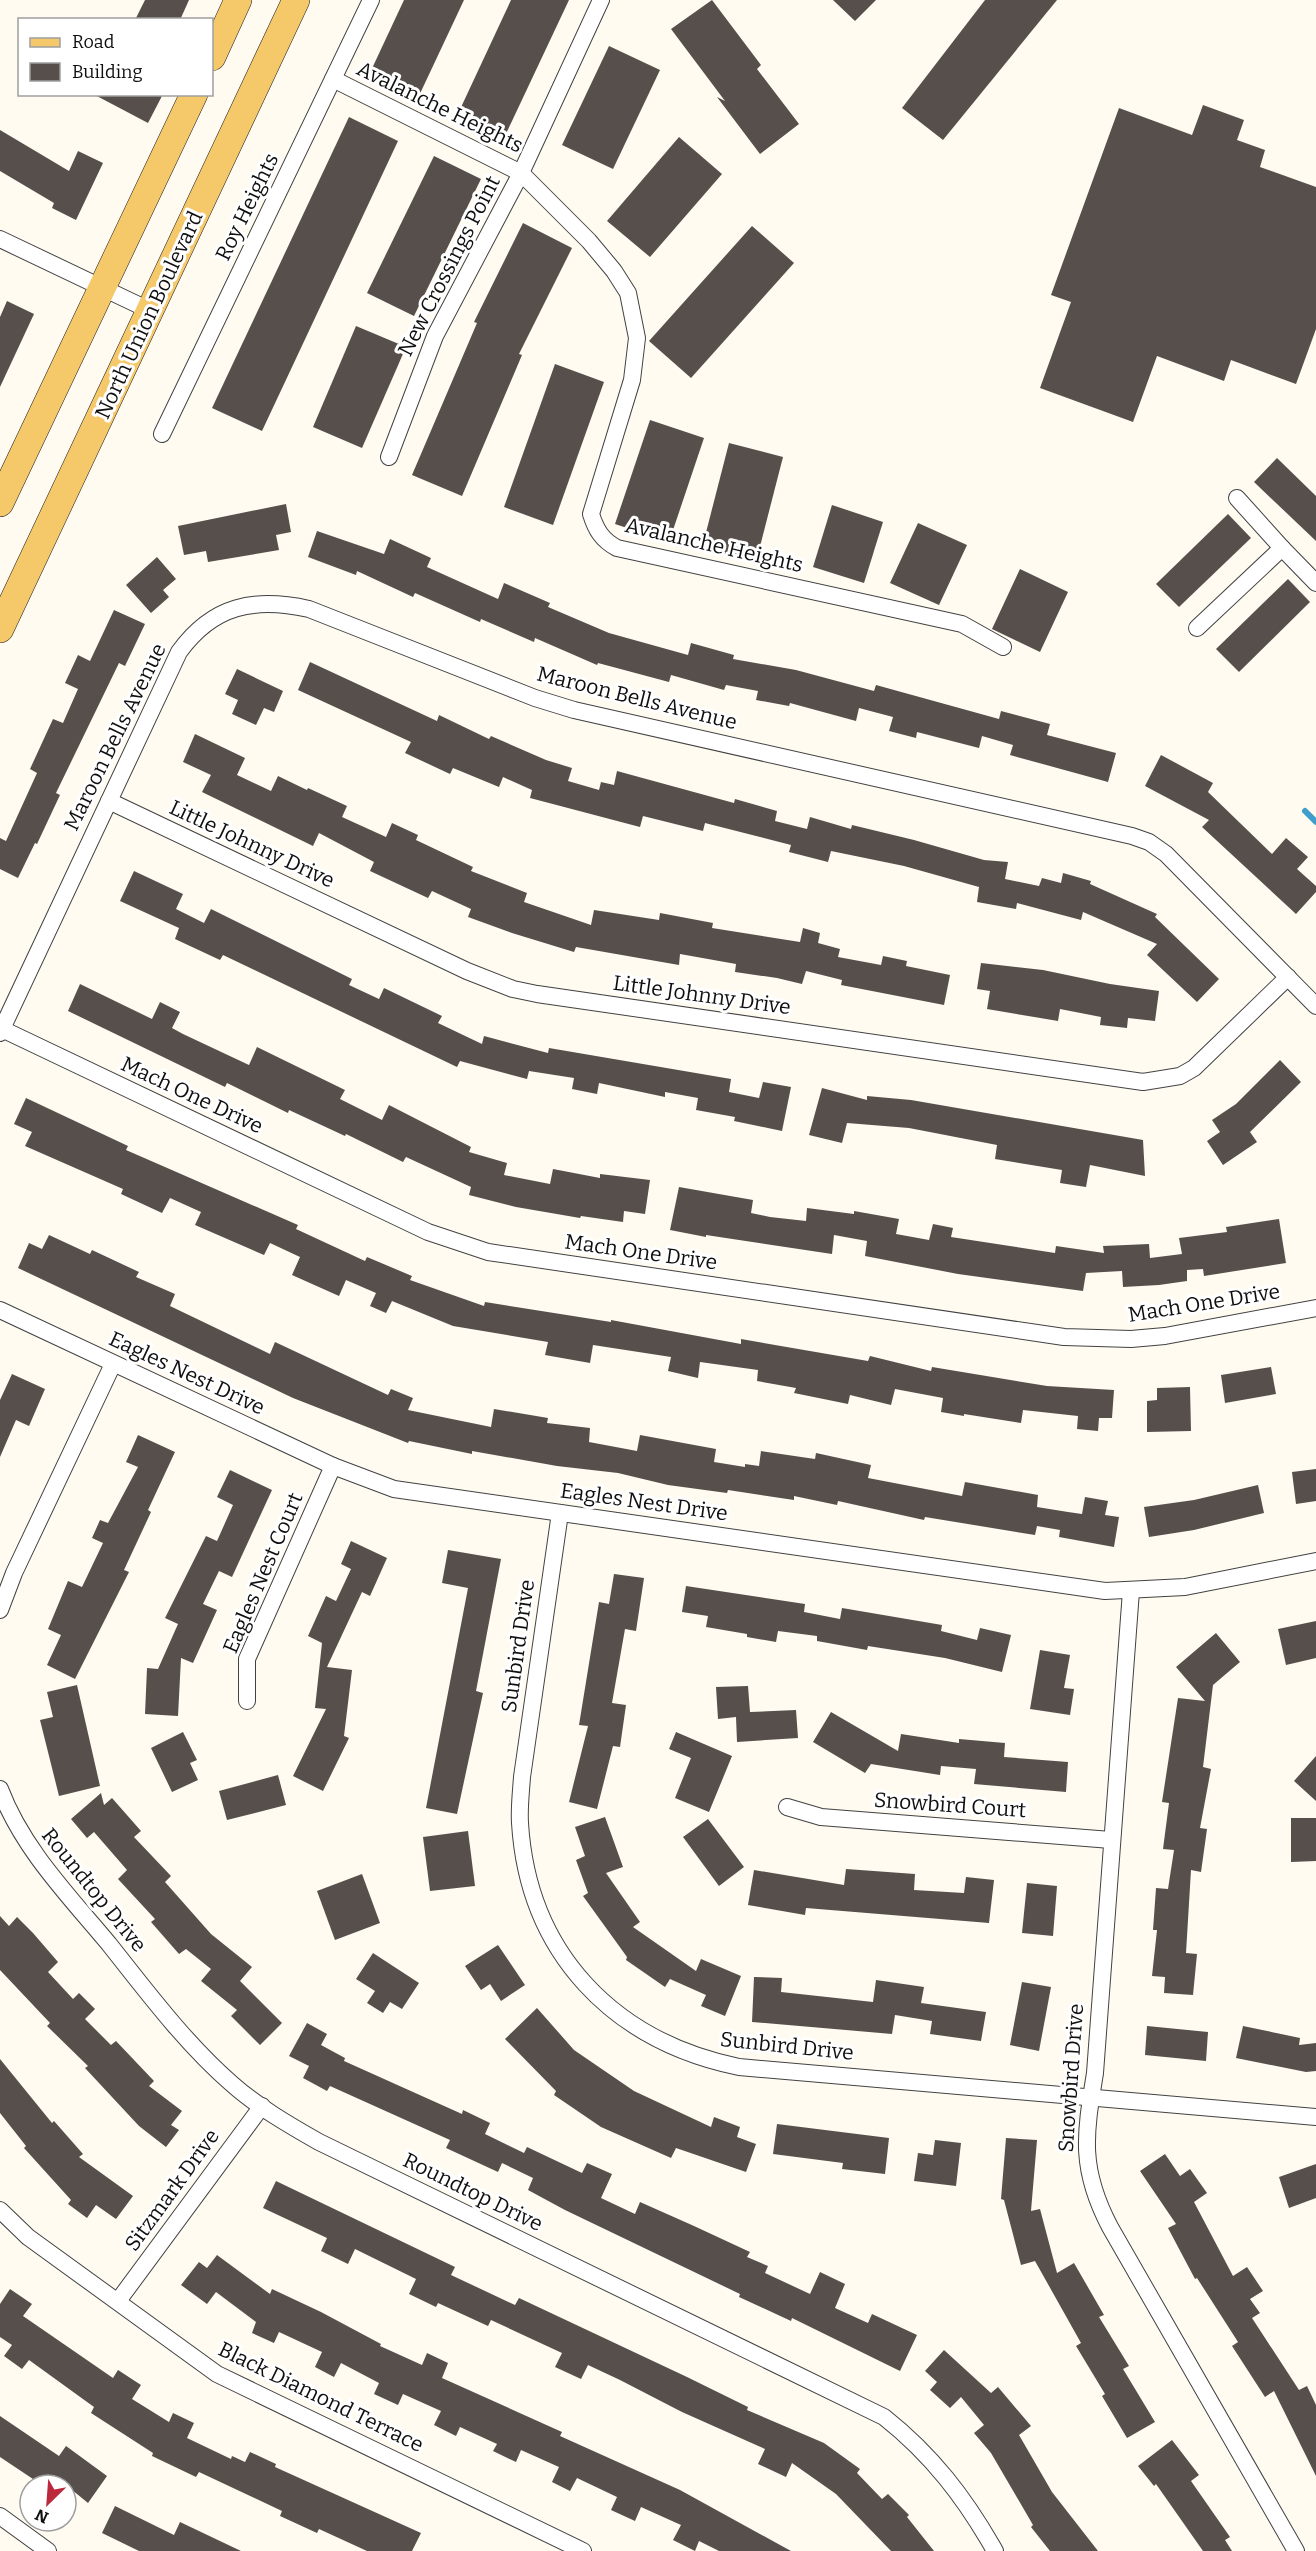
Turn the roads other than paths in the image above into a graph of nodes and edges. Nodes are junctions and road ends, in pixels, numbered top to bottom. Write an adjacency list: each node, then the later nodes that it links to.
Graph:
1 (238, 0): 5 (main road)
2 (296, 0): 11 (main road, North Union Boulevard)
3 (371, 0): 6 (street, Roy Heights)
4 (601, 0): 8 (street, New Crossings Point)
5 (213, 55)
6 (333, 79): 8 (street, Avalanche Heights); 12 (street, Roy Heights)
7 (193, 96): 10 (main road)
8 (521, 173): 13 (street, New Crossings Point); 20 (street, Avalanche Heights)
9 (0, 239): 10 (street)
10 (102, 289): 11 (street); 15 (main road)
11 (151, 311): 19 (main road, North Union Boulevard)
12 (162, 434)
13 (389, 457)
14 (1237, 498): 16 (street)
15 (0, 503)
16 (1282, 548): 17 (street); 18 (street)
17 (1316, 583)
18 (1197, 628)
19 (0, 629)
20 (1003, 647)
21 (109, 801): 22 (street, Little Johnny Drive); 22 (street, Maroon Bells Avenue); 24 (street, Maroon Bells Avenue)
22 (1288, 977): 23 (street, Maroon Bells Avenue)
23 (1316, 1006)
24 (1, 1031): 25 (street, Mach One Drive)
25 (1316, 1308)
26 (0, 1310): 27 (street, Eagles Nest Drive)
27 (113, 1364): 28 (street, Eagles Nest Drive); 32 (street)
28 (333, 1466): 29 (street, Eagles Nest Drive); 33 (street, Eagles Nest Court)
29 (560, 1513): 31 (street, Eagles Nest Drive); 37 (street, Sunbird Drive)
30 (1316, 1561): 31 (street, Eagles Nest Drive)
31 (1131, 1592): 36 (street, Snowbird Drive)
32 (0, 1610)
33 (247, 1701)
34 (0, 1788): 38 (street, Roundtop Drive)
35 (787, 1808): 36 (street, Snowbird Court)
36 (1111, 1840): 37 (street, Snowbird Drive)
37 (1091, 2097): 39 (street, Sunbird Drive); 46 (street, Snowbird Drive)
38 (262, 2106): 41 (street, Sitzmark Drive); 45 (street, Roundtop Drive)
39 (1316, 2117)
40 (0, 2210): 41 (street, Black Diamond Terrace)
41 (118, 2301): 44 (street, Black Diamond Terrace)
42 (0, 2516): 43 (street)
43 (48, 2551)
44 (583, 2551)
45 (995, 2551)
46 (1296, 2551)

